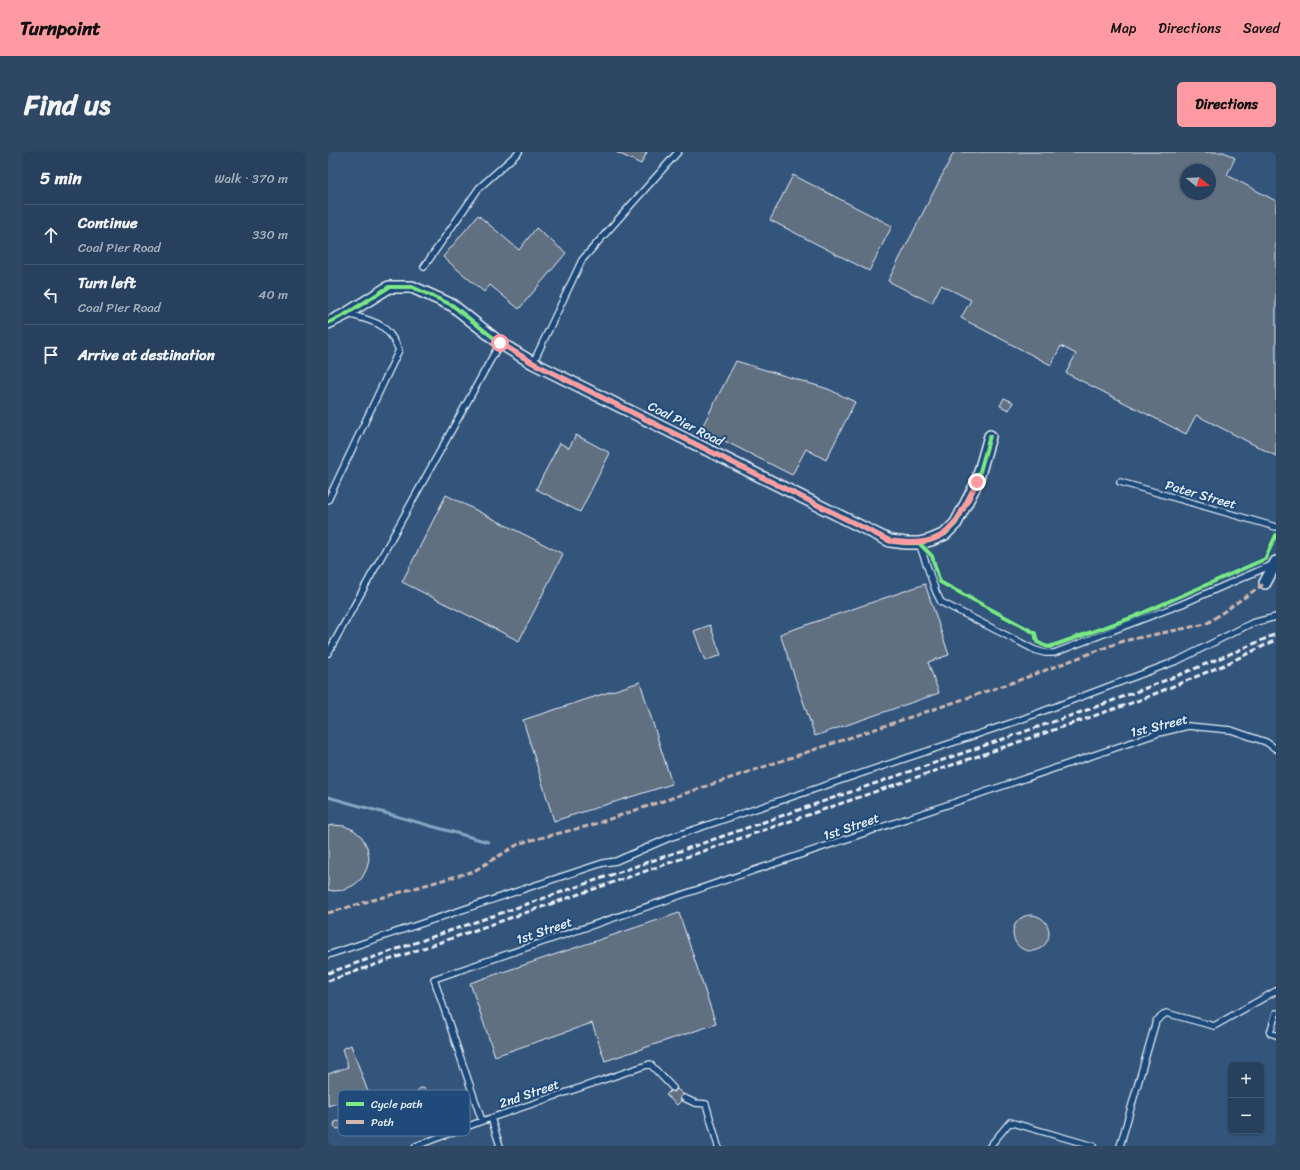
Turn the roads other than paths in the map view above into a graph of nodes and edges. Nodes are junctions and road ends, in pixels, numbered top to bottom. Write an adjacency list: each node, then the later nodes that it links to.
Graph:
1 (518, 152): 3 (lane)
2 (678, 152): 7 (lane)
3 (424, 267)
4 (346, 314): 5 (street, Coal Pier Road); 6 (street, Coal Pier Road); 10 (lane)
5 (328, 323)
6 (500, 343): 7 (street, Coal Pier Road); 16 (lane)
7 (533, 363): 12 (street, Coal Pier Road)
8 (990, 436): 12 (street, Coal Pier Road)
9 (1120, 482): 11 (lane, Pater Street)
10 (328, 500)
11 (1276, 527)
12 (919, 543): 13 (lane)
13 (1276, 563): 14 (street)
14 (1265, 583)
15 (1276, 617): 18 (lane)
16 (328, 653)
17 (1276, 749): 25 (lane, 1st Street)
18 (328, 956)
19 (1276, 991): 33 (lane)
20 (1276, 1014): 21 (lane)
21 (1276, 1035)
22 (672, 1088): 24 (lane, 2nd Street)
23 (684, 1098): 30 (lane)
24 (491, 1118): 25 (lane, 2nd Street); 29 (lane)
25 (482, 1121): 26 (lane, 2nd Street)
26 (470, 1126)
27 (442, 1136): 28 (lane, 2nd Street)
28 (416, 1146)
29 (500, 1146)
30 (718, 1146)
31 (990, 1146): 32 (lane)
32 (1093, 1146)
33 (1120, 1146)

